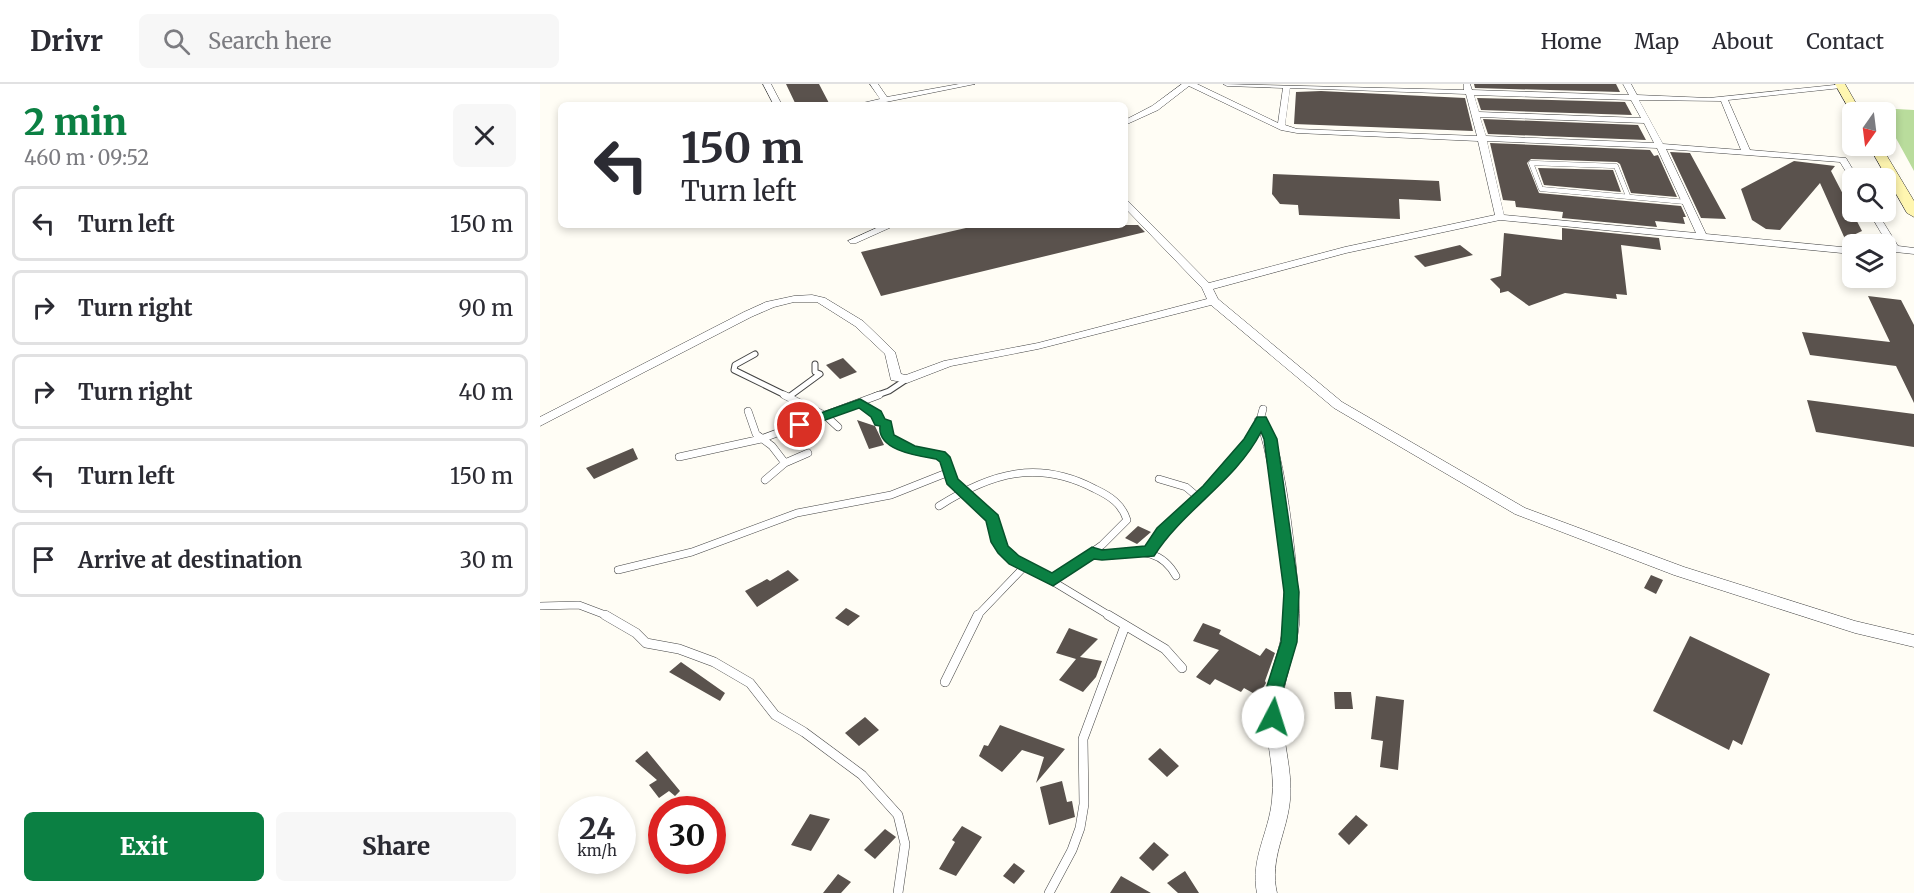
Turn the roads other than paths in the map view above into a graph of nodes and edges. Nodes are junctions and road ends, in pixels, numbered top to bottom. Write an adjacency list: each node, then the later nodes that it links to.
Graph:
1 (767, 84): 15 (street)
2 (874, 84): 14 (street)
3 (971, 84): 14 (street)
4 (1189, 84): 21 (street); 22 (street)
5 (1227, 84): 6 (street)
6 (1240, 84): 8 (street)
7 (1627, 84): 12 (street)
8 (1287, 85): 10 (street); 22 (street)
9 (1837, 85): 13 (street); 17 (street)
10 (1468, 88): 11 (street); 18 (street)
11 (1551, 96): 12 (street); 19 (street)
12 (1634, 98): 13 (street); 20 (street)
13 (1724, 99): 25 (street)
14 (885, 100): 16 (street)
15 (776, 102)
16 (874, 102)
17 (1849, 102)
18 (1474, 114): 19 (street); 23 (street)
19 (1560, 117): 20 (street)
20 (1645, 121): 24 (street)
21 (1128, 122)
22 (1281, 128): 23 (street)
23 (1482, 138): 24 (street); 31 (street)
24 (1660, 146): 25 (street); 29 (street)
25 (1747, 153): 27 (street)
26 (1881, 156): 32 (street)
27 (1848, 168)
28 (1628, 196): 28 (lane); 29 (lane)
29 (1686, 202): 34 (street)
30 (1128, 206): 42 (street)
31 (1499, 212): 34 (street); 42 (street)
32 (1914, 213)
33 (884, 228): 35 (street)
34 (1701, 232): 36 (street); 37 (street)
35 (853, 241)
36 (1842, 243)
37 (1842, 250)
38 (1896, 250): 39 (street)
39 (1914, 251)
40 (1896, 252): 41 (street)
41 (1914, 257)
42 (1207, 287): 43 (street)
43 (1214, 301): 46 (street); 72 (street)
44 (755, 354): 47 (lane)
45 (815, 364): 47 (lane)
46 (907, 379): 48 (lane); 52 (street)
47 (789, 396): 51 (lane)
48 (860, 403): 51 (lane); 58 (lane)
49 (748, 411): 54 (lane)
50 (1262, 414): 62 (lane); 77 (street)
51 (826, 416): 53 (lane); 54 (lane)
52 (540, 422)
53 (838, 427)
54 (761, 439): 56 (lane); 57 (lane)
55 (808, 453): 57 (lane)
56 (678, 457)
57 (785, 463): 60 (lane)
58 (949, 472): 61 (lane); 67 (lane)
59 (1159, 478): 62 (lane)
60 (765, 480)
61 (963, 491): 63 (lane); 65 (lane); 66 (lane)
62 (1199, 498): 64 (lane)
63 (939, 506)
64 (1149, 552): 65 (lane); 68 (lane)
65 (1092, 553): 69 (lane)
66 (1024, 566): 69 (lane); 74 (lane)
67 (618, 570)
68 (1176, 576)
69 (1053, 580): 71 (lane)
70 (540, 606): 75 (lane)
71 (1125, 626): 73 (lane); 76 (lane)
72 (1914, 641)
73 (1182, 668)
74 (945, 682)
75 (898, 893)
76 (1049, 893)
77 (1267, 893)

